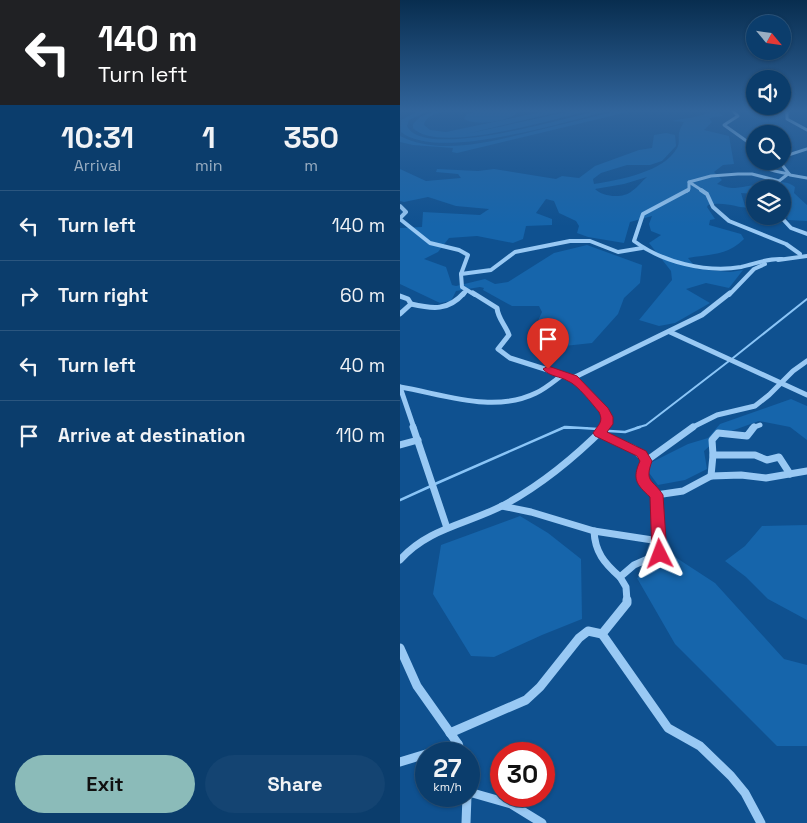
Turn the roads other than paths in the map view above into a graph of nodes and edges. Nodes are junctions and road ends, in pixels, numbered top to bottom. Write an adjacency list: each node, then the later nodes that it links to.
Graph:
1 (807, 149): 2 (street)
2 (791, 154)
3 (767, 170): 5 (street)
4 (786, 170): 5 (street)
5 (789, 174): 6 (street); 7 (street)
6 (807, 178)
7 (689, 182): 12 (street); 14 (street)
8 (400, 206): 9 (street)
9 (400, 219): 17 (street)
10 (787, 225): 11 (street)
11 (807, 234)
12 (642, 248): 16 (street); 17 (street)
13 (807, 249): 14 (street)
14 (798, 255): 15 (street); 16 (street)
15 (807, 256)
16 (782, 259): 22 (street)
17 (461, 274): 18 (street)
18 (466, 291): 20 (street); 24 (street)
19 (400, 296): 20 (street)
20 (411, 304): 21 (street)
21 (400, 314)
22 (670, 332): 25 (street); 26 (street)
23 (807, 361): 26 (street)
24 (561, 376): 25 (street); 27 (street)
25 (573, 378): 30 (street)
26 (780, 383): 28 (street); 34 (street)
27 (400, 387): 31 (street)
28 (807, 395)
29 (760, 425): 33 (street)
30 (599, 433): 34 (street); 39 (street)
31 (418, 440): 32 (street); 40 (street)
32 (400, 445)
33 (713, 455): 36 (street); 37 (street)
34 (646, 461): 38 (street)
35 (807, 471): 36 (street)
36 (790, 474): 37 (street)
37 (710, 476): 38 (street)
38 (656, 495): 42 (street)
39 (502, 506): 40 (street); 41 (street)
40 (447, 528): 43 (street)
41 (594, 531): 42 (street); 45 (street)
42 (659, 541): 45 (street)
43 (403, 551): 44 (street)
44 (400, 560)
45 (620, 577): 46 (street)
46 (602, 634): 48 (street); 56 (street)
47 (400, 648): 48 (street)
48 (450, 733): 49 (street)
49 (457, 742)
50 (415, 757): 51 (street)
51 (400, 762)
52 (480, 795): 55 (street)
53 (467, 807): 54 (street)
54 (466, 823)
55 (542, 823)
56 (761, 823)

